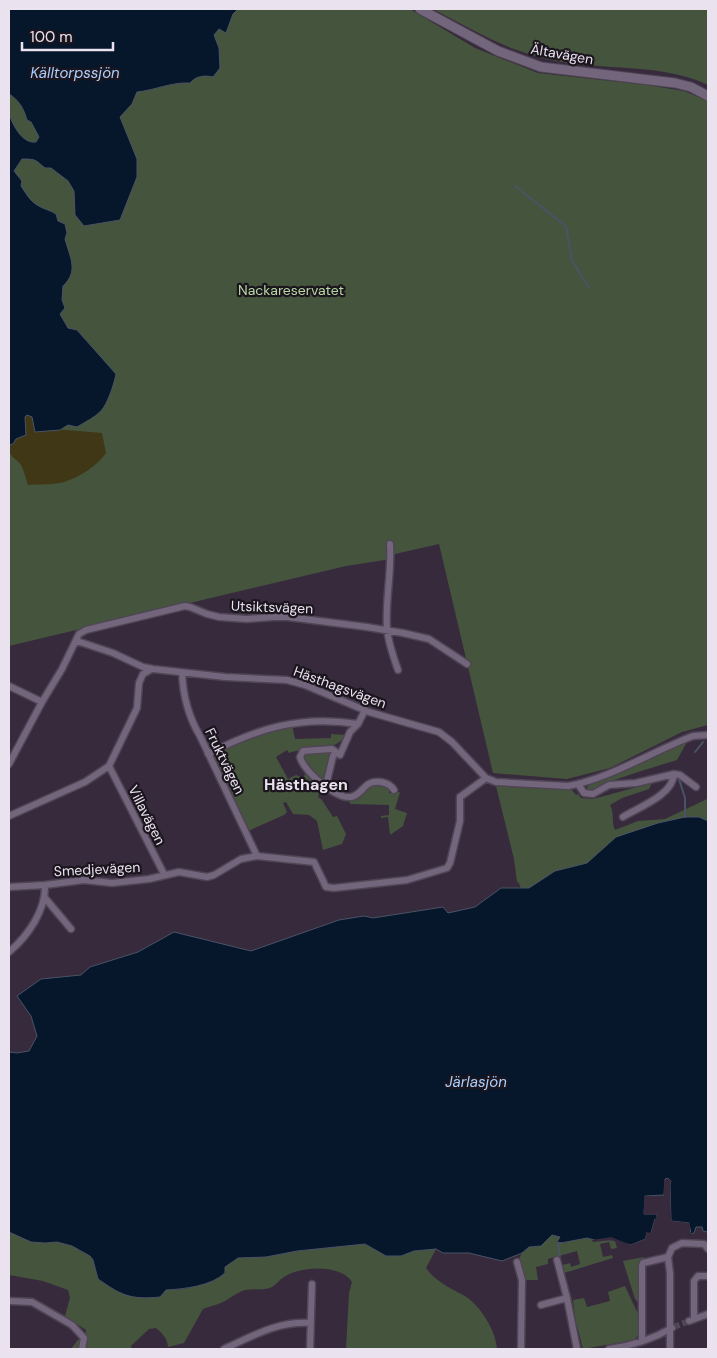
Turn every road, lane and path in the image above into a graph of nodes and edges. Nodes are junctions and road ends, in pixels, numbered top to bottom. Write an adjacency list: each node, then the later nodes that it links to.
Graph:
1 (420, 9): 2 (main road, Ältavägen)
2 (708, 96)
3 (390, 544): 4 (street)
4 (387, 630): 5 (street, Utsiktsvägen); 6 (street, Utsiktsvägen); 8 (street)
5 (77, 641): 7 (street, Hästhagsvägen); 11 (street)
6 (468, 664)
7 (153, 669): 9 (street, Hästhagsvägen); 18 (street)
8 (398, 670)
9 (182, 673): 12 (street, Hästhagsvägen); 15 (street, Fruktvägen)
10 (9, 686): 11 (street)
11 (42, 702): 17 (street)
12 (365, 710): 13 (street); 20 (street, Hästhagsvägen)
13 (358, 724): 15 (street); 16 (street)
14 (708, 736): 21 (street)
15 (208, 754): 27 (street, Fruktvägen)
16 (338, 754): 22 (street); 22 (street)
17 (9, 764)
18 (109, 766): 25 (street); 28 (street, Villavägen)
19 (674, 774): 21 (street); 23 (street); 26 (street)
20 (486, 778): 21 (street); 27 (street, Smedjevägen)
21 (578, 784)
22 (326, 785): 24 (street)
23 (696, 787)
24 (394, 790)
25 (9, 816)
26 (623, 817)
27 (256, 856): 28 (street, Smedjevägen)
28 (164, 874): 29 (street, Smedjevägen)
29 (46, 885): 30 (street, Smedjevägen); 31 (street)
30 (9, 886)
31 (45, 898): 32 (street); 33 (street)
32 (71, 929)
33 (9, 952)
34 (708, 1248): 35 (street)
35 (668, 1257): 45 (street); 46 (street)
36 (557, 1260): 40 (street)
37 (517, 1262): 51 (street)
38 (708, 1276): 43 (street)
39 (312, 1284): 44 (street)
40 (567, 1298): 42 (street); 52 (street)
41 (9, 1301): 48 (street)
42 (541, 1305)
43 (708, 1314)
44 (311, 1323): 49 (street); 50 (street)
45 (672, 1328): 46 (street); 54 (street)
46 (642, 1340): 47 (street)
47 (621, 1348): 53 (street)
48 (82, 1349)
49 (224, 1349)
50 (310, 1349)
51 (521, 1349)
52 (577, 1349)
53 (609, 1349)
54 (670, 1349)

